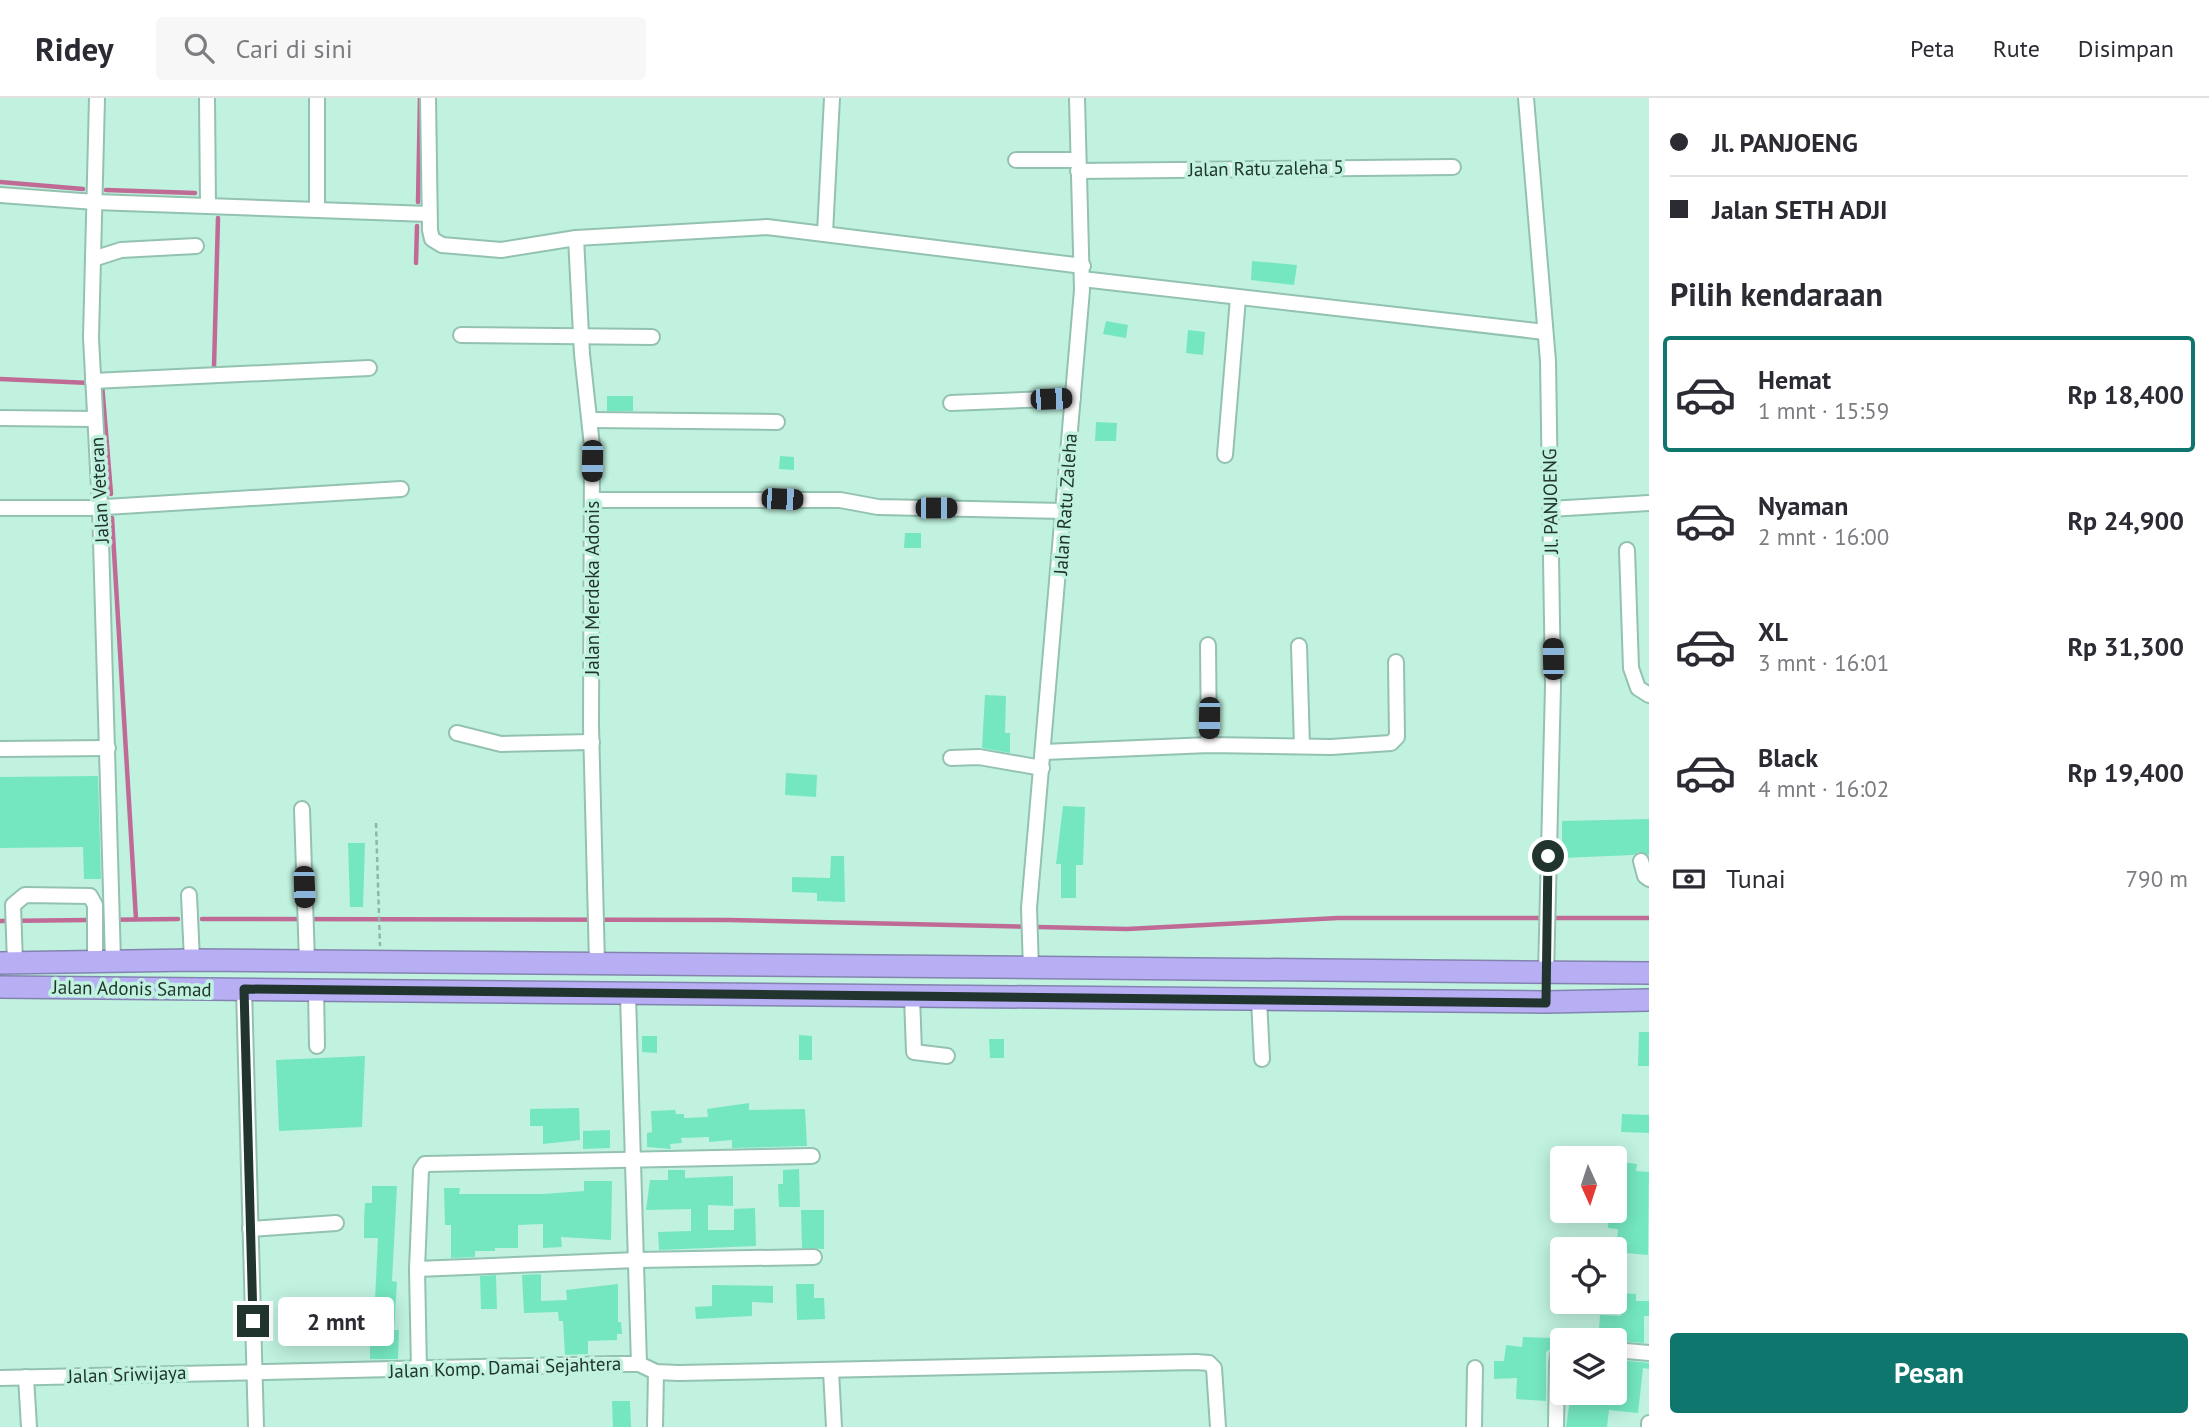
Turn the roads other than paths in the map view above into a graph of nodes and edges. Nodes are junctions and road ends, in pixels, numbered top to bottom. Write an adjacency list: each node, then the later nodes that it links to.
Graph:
1 (97, 98): 12 (street, Jalan Veteran)
2 (207, 98): 13 (street)
3 (317, 98): 14 (street)
4 (428, 98): 15 (street)
5 (832, 98): 16 (street)
6 (1077, 98): 9 (street, Jalan Ratu Zaleha)
7 (1525, 98): 22 (street, Jl. PANJOENG)
8 (1016, 160): 9 (street, Jalan Ratu zaleha 5)
9 (1078, 165): 10 (street, Jalan Ratu zaleha 5); 20 (street, Jalan Ratu Zaleha)
10 (1453, 167)
11 (0, 195): 12 (street)
12 (95, 202): 13 (street); 19 (street, Jalan Veteran)
13 (208, 205): 14 (street)
14 (317, 209): 15 (street)
15 (429, 214): 17 (street)
16 (825, 233): 17 (street); 20 (street)
17 (576, 238): 24 (street, Jalan Merdeka Adonis)
18 (196, 246): 19 (street)
19 (93, 259): 27 (street, Jalan Veteran)
20 (1082, 272): 21 (street); 28 (street, Jalan Ratu Zaleha)
21 (1238, 298): 22 (street); 34 (street)
22 (1545, 332): 40 (street, Jl. PANJOENG)
23 (461, 335): 24 (street)
24 (581, 337): 25 (street); 32 (street, Jalan Merdeka Adonis)
25 (652, 337)
26 (369, 368): 27 (street)
27 (93, 381): 31 (street, Jalan Veteran)
28 (1073, 398): 29 (street); 41 (street, Jalan Ratu Zaleha)
29 (951, 402)
30 (0, 418): 31 (street)
31 (95, 419): 38 (street, Jalan Veteran)
32 (591, 420): 33 (street); 36 (street, Jalan Merdeka Adonis)
33 (777, 422)
34 (1226, 455)
35 (401, 489): 38 (street)
36 (592, 500): 41 (street); 48 (street, Jalan Merdeka Adonis)
37 (1649, 503): 40 (street)
38 (100, 506): 39 (street); 52 (street, Jalan Veteran)
39 (0, 508)
40 (1550, 509): 68 (street, Jl. PANJOENG)
41 (1063, 511): 53 (street, Jalan Ratu Zaleha)
42 (1627, 550): 46 (street)
43 (1208, 645): 49 (street)
44 (1299, 646): 50 (street)
45 (1396, 662): 50 (street)
46 (1649, 695)
47 (457, 733): 48 (street)
48 (592, 742): 65 (street, Jalan Merdeka Adonis)
49 (1209, 746): 50 (street); 53 (street)
50 (1302, 746)
51 (0, 748): 52 (street)
52 (108, 748): 60 (street, Jalan Veteran)
53 (1044, 752): 55 (street, Jalan Ratu Zaleha)
54 (951, 758): 55 (street)
55 (1042, 768): 66 (street, Jalan Ratu Zaleha)
56 (302, 809): 62 (street)
57 (1641, 861): 58 (street)
58 (1649, 879)
59 (189, 895): 61 (street)
60 (104, 961): 61 (highway); 63 (highway); 63 (street)
61 (192, 961): 62 (highway)
62 (307, 962): 64 (highway)
63 (7, 963): 69 (highway)
64 (473, 963): 65 (highway); 72 (highway)
65 (597, 963): 66 (highway)
66 (1031, 969): 68 (highway)
67 (1649, 973): 68 (highway)
68 (1546, 974): 77 (highway)
69 (9, 987): 70 (highway, Jalan Adonis Samad)
70 (244, 989): 71 (highway, Jalan Adonis Samad); 84 (street)
71 (316, 989): 72 (highway, Jalan Adonis Samad); 78 (street)
72 (474, 991): 73 (highway, Jalan Adonis Samad)
73 (628, 995): 74 (highway, Jalan Adonis Samad); 82 (street, Jalan Komp. Damai Sejahtera)
74 (912, 996): 75 (highway, Jalan Adonis Samad); 79 (street)
75 (1259, 1000): 77 (highway, Jalan Adonis Samad); 80 (street)
76 (1649, 1000): 77 (highway, Jalan Adonis Samad)
77 (1546, 1003)
78 (317, 1046)
79 (947, 1056)
80 (1262, 1059)
81 (812, 1156): 82 (street)
82 (634, 1159): 86 (street, Jalan Komp. Damai Sejahtera); 87 (street)
83 (336, 1223): 84 (street)
84 (250, 1229): 93 (street)
85 (814, 1257): 86 (street)
86 (638, 1259): 87 (street); 90 (street, Jalan Komp. Damai Sejahtera)
87 (417, 1269): 92 (street)
88 (1627, 1351): 89 (street)
89 (1649, 1353)
90 (639, 1364): 92 (street, Jalan Komp. Damai Sejahtera); 94 (street)
91 (1475, 1368): 104 (street)
92 (419, 1370): 93 (street, Jalan Komp. Damai Sejahtera)
93 (254, 1371): 96 (street, Jalan Sriwijaya); 100 (street)
94 (656, 1371): 95 (street); 101 (street)
95 (831, 1371): 102 (street); 103 (street)
96 (26, 1377): 97 (street, Jalan Sriwijaya); 99 (street)
97 (0, 1378)
98 (1556, 1405): 105 (street)
99 (29, 1427)
100 (256, 1427)
101 (655, 1427)
102 (834, 1427)
103 (1219, 1427)
104 (1474, 1427)
105 (1556, 1427)

